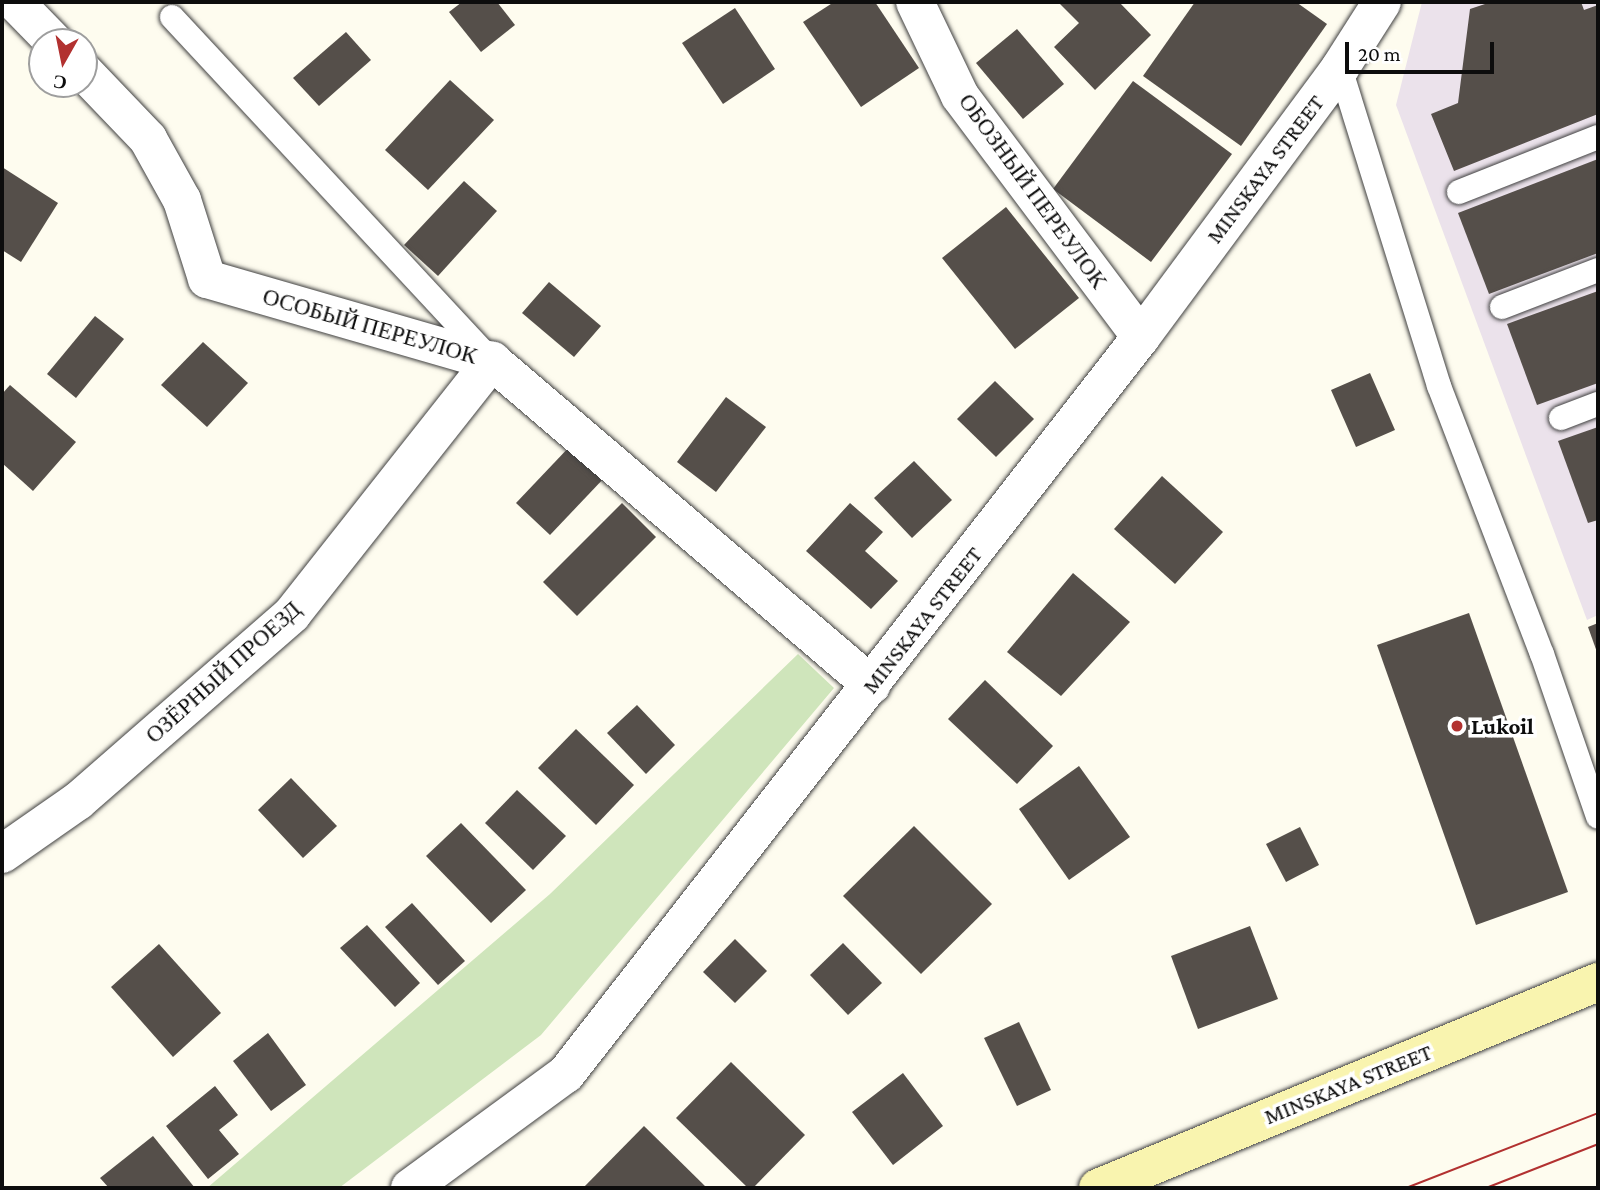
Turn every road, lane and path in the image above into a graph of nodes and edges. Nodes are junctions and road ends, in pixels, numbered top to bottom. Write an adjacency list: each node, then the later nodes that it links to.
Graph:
1 (15, 2): 5 (street)
2 (915, 2): 12 (street, ОБОЗНЫЙ ПЕРЕУЛОК)
3 (1382, 2): 6 (street, MINSKAYA STREET)
4 (172, 17): 13 (lane)
5 (40, 28)
6 (1340, 68): 12 (street, MINSKAYA STREET); 17 (lane)
7 (98, 87): 13 (street, ОСОБЫЙ ПЕРЕУЛОК)
8 (1598, 137): 9 (lane)
9 (1459, 192)
10 (1598, 270): 11 (lane)
11 (1502, 307)
12 (1141, 337): 16 (street, MINSKAYA STREET)
13 (492, 362): 16 (street, ОСОБЫЙ ПЕРЕУЛОК); 18 (street, ОЗЁРНЫЙ ПРОЕЗД)
14 (1598, 404): 15 (lane)
15 (1561, 418)
16 (872, 685): 20 (street, MINSKAYA STREET)
17 (1598, 817)
18 (2, 853)
19 (1598, 982): 21 (main road, MINSKAYA STREET)
20 (410, 1188)
21 (1098, 1188)

